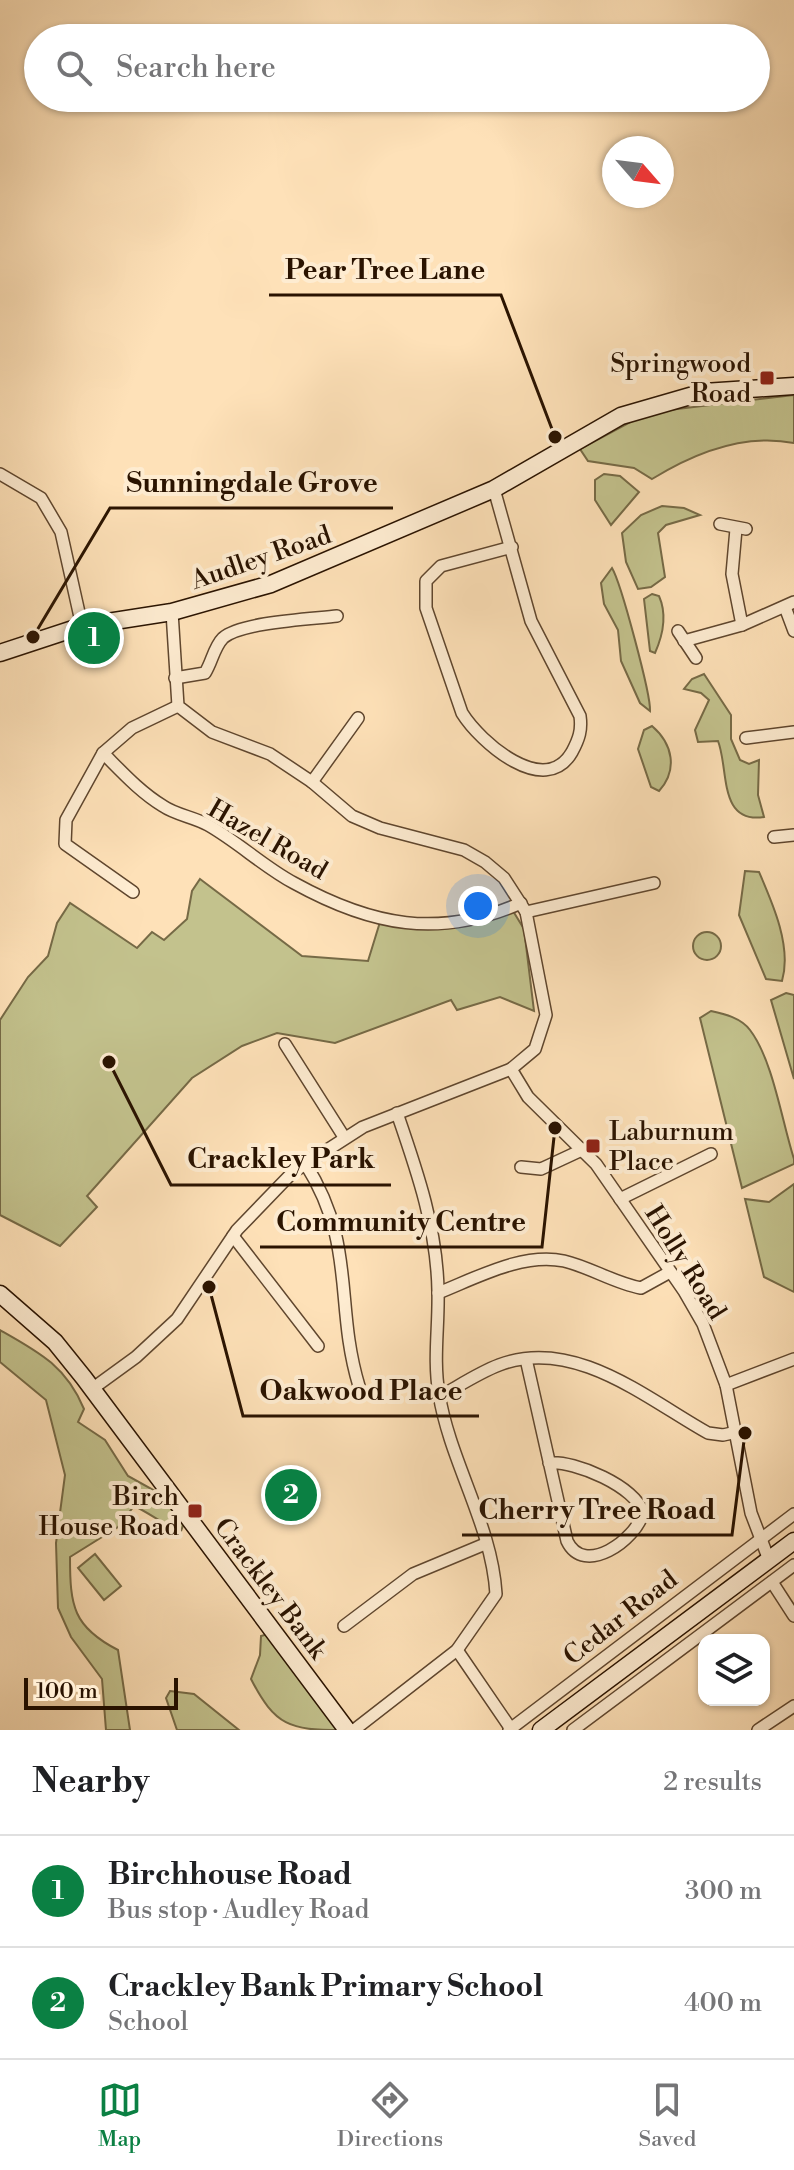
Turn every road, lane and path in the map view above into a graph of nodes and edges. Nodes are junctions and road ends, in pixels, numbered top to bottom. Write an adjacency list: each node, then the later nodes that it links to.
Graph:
1 (794, 386): 3 (street, Audley Road)
2 (0, 474): 10 (street)
3 (494, 489): 5 (street); 7 (street, Audley Road)
4 (720, 524): 9 (street)
5 (512, 547): 5 (street)
6 (789, 605): 9 (street); 11 (street)
7 (172, 612): 10 (street, Audley Road); 14 (street)
8 (337, 616): 14 (street)
9 (742, 625): 13 (street)
10 (82, 626): 12 (street, Audley Road)
11 (794, 631)
12 (0, 653)
13 (696, 658)
14 (175, 678): 15 (street)
15 (178, 706): 19 (street); 20 (street)
16 (358, 718): 20 (street)
17 (794, 732): 18 (street)
18 (746, 738)
19 (103, 753): 24 (street); 25 (street, Hazel Road)
20 (312, 782): 25 (street)
21 (794, 835): 22 (street)
22 (774, 837)
23 (654, 883): 25 (street, Hazel Road)
24 (133, 892)
25 (524, 908): 27 (street)
26 (285, 1044): 29 (street)
27 (511, 1069): 28 (street); 30 (street, Holly Road)
28 (397, 1113): 29 (street); 37 (street)
29 (344, 1137): 32 (street)
30 (584, 1149): 33 (street); 34 (street, Holly Road)
31 (711, 1154): 34 (street)
32 (305, 1163): 35 (street); 43 (street)
33 (521, 1167)
34 (620, 1199): 36 (street, Holly Road)
35 (233, 1236): 39 (street); 44 (street)
36 (670, 1272): 37 (street); 42 (street, Holly Road)
37 (438, 1293): 45 (street)
38 (0, 1294): 44 (street, Crackley Bank)
39 (318, 1346)
40 (526, 1359): 45 (street); 46 (street); 47 (street)
41 (794, 1359): 42 (street)
42 (726, 1385): 46 (street, Holly Road)
43 (359, 1386)
44 (92, 1389): 61 (street, Crackley Bank)
45 (439, 1397): 51 (street)
46 (737, 1432): 49 (street, Holly Road)
47 (549, 1463): 47 (street)
48 (794, 1514): 49 (street, Cedar Road)
49 (759, 1540): 52 (street, Holly Road); 63 (street, Cedar Road)
50 (794, 1541): 52 (street, Cedar Road)
51 (485, 1544): 56 (street); 57 (street)
52 (769, 1560): 58 (street, Cedar Road)
53 (794, 1565): 54 (street)
54 (772, 1582): 55 (street); 59 (street)
55 (794, 1616)
56 (344, 1626)
57 (457, 1650): 62 (street); 63 (street)
58 (622, 1671): 59 (street, Cedar Road); 64 (street, Cedar Road)
59 (632, 1686): 65 (street)
60 (794, 1706): 66 (street)
61 (347, 1730)
62 (354, 1730)
63 (510, 1730)
64 (541, 1730)
65 (573, 1730)
66 (758, 1730)

